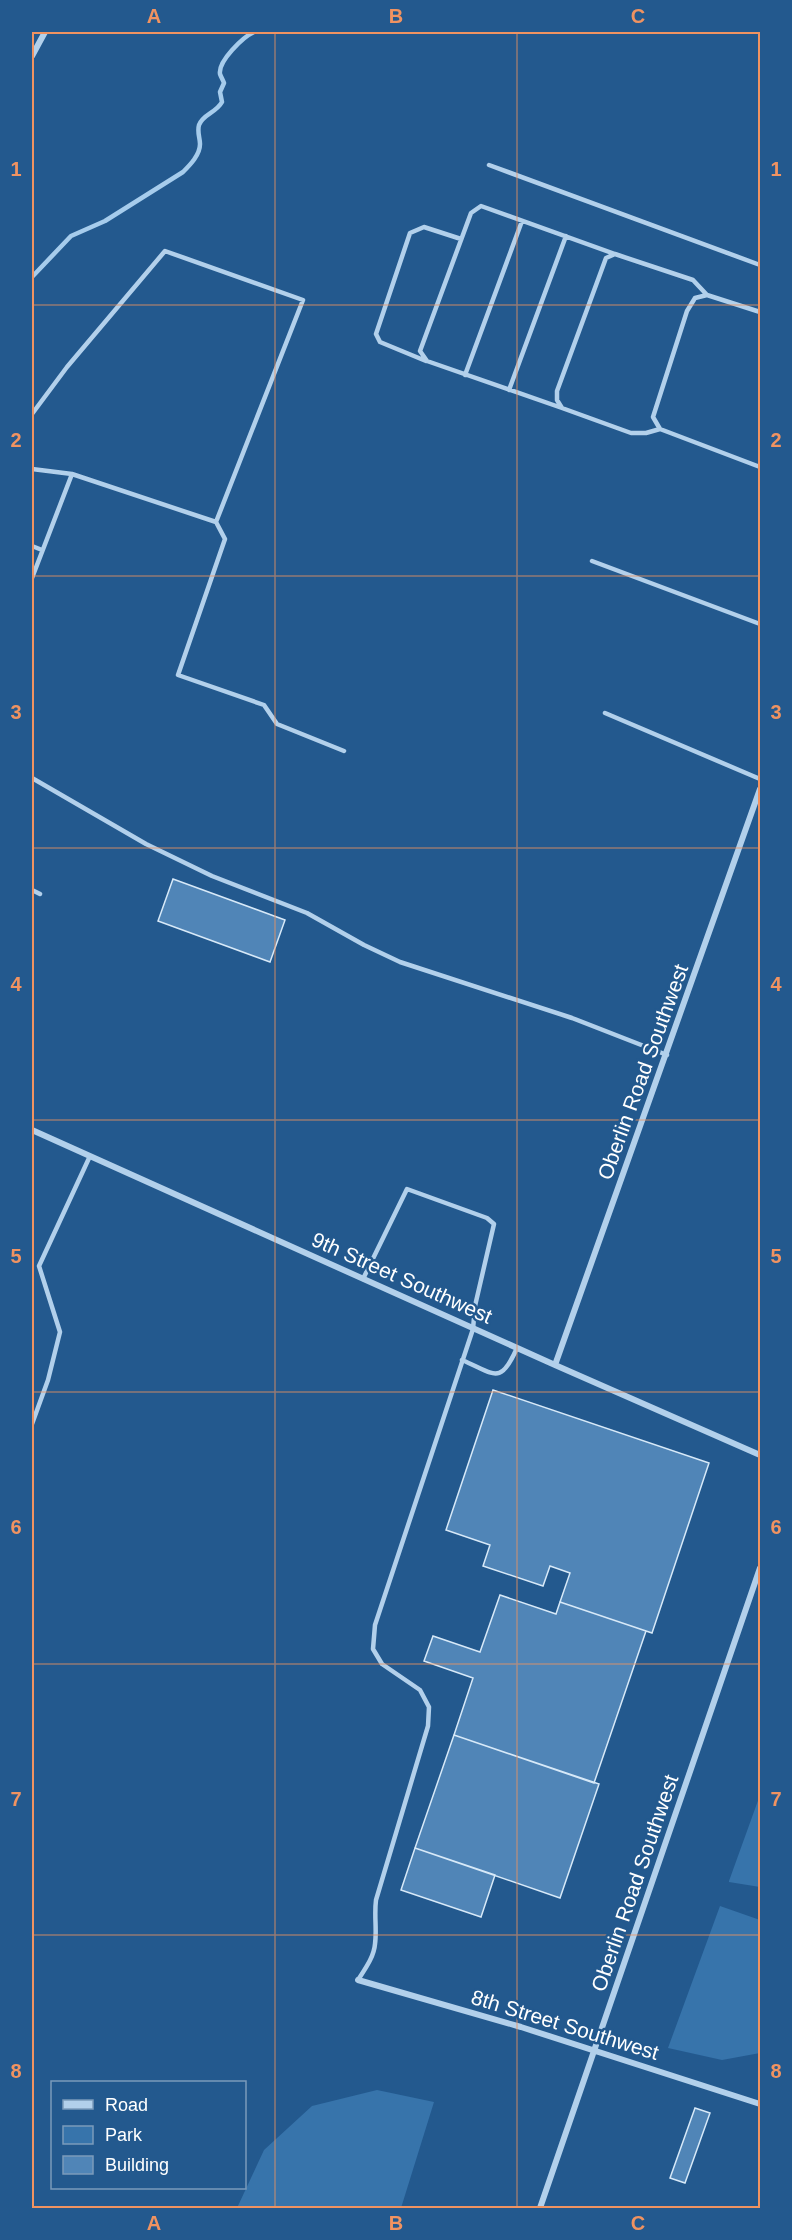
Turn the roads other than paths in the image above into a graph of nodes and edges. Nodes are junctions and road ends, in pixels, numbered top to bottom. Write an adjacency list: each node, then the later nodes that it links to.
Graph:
1 (45, 32): 2 (street)
2 (32, 56)
3 (489, 165): 8 (lane)
4 (522, 220): 5 (lane); 6 (lane); 12 (lane)
5 (566, 236): 7 (lane); 13 (lane)
6 (461, 240): 11 (lane); 11 (lane)
7 (615, 254): 9 (lane); 14 (lane)
8 (760, 265)
9 (707, 295): 10 (lane); 16 (lane)
10 (760, 312)
11 (427, 361): 12 (lane)
12 (465, 375): 13 (lane)
13 (509, 390): 14 (lane)
14 (562, 408): 16 (lane)
15 (32, 414): 20 (lane)
16 (660, 429): 17 (lane)
17 (760, 467)
18 (32, 469): 19 (lane)
19 (72, 474): 20 (lane); 22 (lane)
20 (216, 522): 27 (lane)
21 (32, 546): 22 (lane)
22 (42, 550): 24 (lane)
23 (592, 561): 25 (lane)
24 (32, 578)
25 (760, 624)
26 (605, 712): 29 (lane)
27 (344, 751)
28 (32, 778): 33 (lane)
29 (760, 779)
30 (760, 789): 33 (street, Oberlin Road Southwest)
31 (32, 890): 32 (lane)
32 (40, 894)
33 (667, 1055): 42 (street, Oberlin Road Southwest)
34 (32, 1130): 35 (street, 9th Street Southwest)
35 (90, 1156): 37 (lane); 38 (street, 9th Street Southwest)
36 (32, 1265): 37 (lane)
37 (39, 1266): 43 (lane)
38 (363, 1279): 39 (street, 9th Street Southwest); 39 (lane)
39 (473, 1329): 40 (street, 9th Street Southwest); 41 (lane)
40 (518, 1348): 41 (lane); 42 (street, 9th Street Southwest)
41 (462, 1360): 46 (lane)
42 (555, 1365): 44 (street, 9th Street Southwest)
43 (32, 1424)
44 (760, 1455)
45 (760, 1568): 47 (street, Oberlin Road Southwest)
46 (358, 1980): 47 (street, 8th Street Southwest)
47 (594, 2051): 48 (street, 8th Street Southwest); 49 (street, Oberlin Road Southwest)
48 (760, 2104)
49 (540, 2208)

